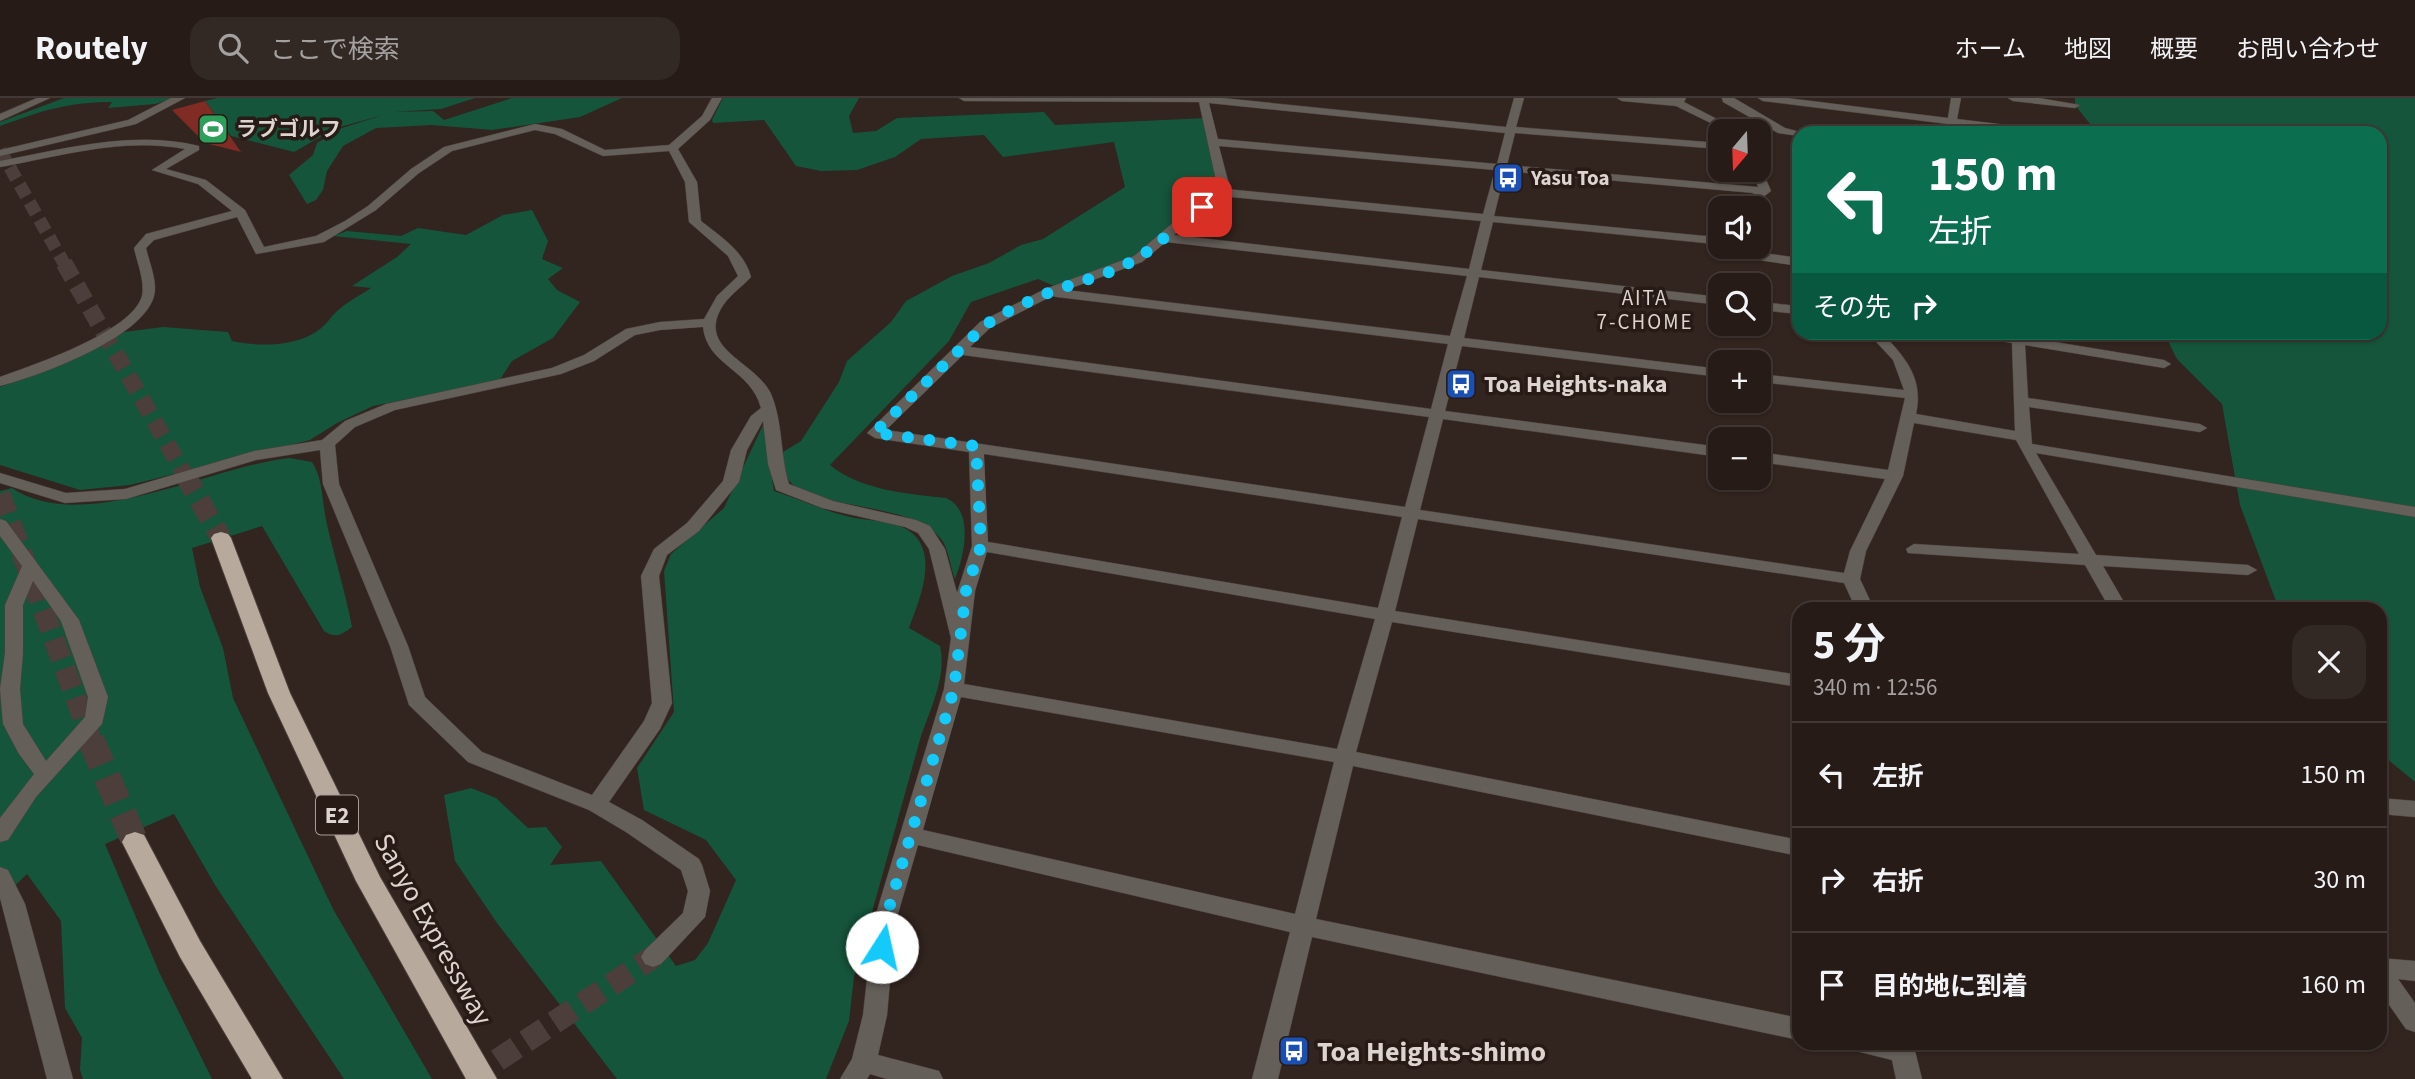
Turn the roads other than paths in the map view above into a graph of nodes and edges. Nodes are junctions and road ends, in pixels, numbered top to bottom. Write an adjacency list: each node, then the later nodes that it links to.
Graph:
1 (45, 98): 14 (street)
2 (180, 98): 24 (street)
3 (717, 98): 23 (street)
4 (964, 98): 5 (street)
5 (1203, 98): 19 (street); 21 (street)
6 (1519, 98): 19 (street)
7 (1622, 98): 12 (street)
8 (1729, 98): 20 (street)
9 (1763, 98): 16 (street)
10 (1956, 98): 16 (street)
11 (2012, 98): 13 (street)
12 (1680, 100): 15 (street)
13 (2075, 105)
14 (0, 118)
15 (1714, 119)
16 (1952, 121): 17 (street); 18 (street)
17 (1953, 126)
18 (1992, 126)
19 (1510, 130): 22 (street); 26 (street)
20 (1792, 132)
21 (1212, 142): 26 (street); 29 (street)
22 (1708, 145)
23 (672, 148): 31 (street); 42 (street)
24 (0, 153)
25 (0, 164): 31 (street)
26 (1499, 169): 28 (street); 32 (street)
27 (1762, 182): 28 (street)
28 (1765, 191): 30 (street)
29 (1219, 192): 32 (street); 33 (street)
30 (1758, 196)
31 (241, 212): 51 (street)
32 (1486, 220): 34 (street); 37 (street)
33 (1166, 238): 37 (street); 38 (street)
34 (1708, 240)
35 (1771, 258): 36 (street)
36 (1792, 261)
37 (1472, 273): 39 (street); 46 (street)
38 (1050, 292): 46 (street); 47 (street)
39 (1708, 300)
40 (1771, 307): 41 (street)
41 (1792, 309)
42 (710, 323): 54 (street); 59 (street)
43 (1880, 340): 52 (street)
44 (2018, 340): 53 (street)
45 (2035, 340): 48 (street)
46 (1456, 343): 49 (street); 55 (street)
47 (958, 350): 55 (street); 60 (street)
48 (2164, 363)
49 (1708, 372)
50 (1771, 378): 52 (street)
51 (0, 383)
52 (1913, 395): 56 (street)
53 (2021, 401): 57 (street); 58 (street)
54 (768, 410): 78 (street); 84 (street)
55 (1435, 414): 61 (street); 65 (street)
56 (1908, 417): 58 (street); 63 (street)
57 (2200, 428)
58 (2024, 442): 66 (street); 71 (street)
59 (327, 444): 64 (street); 84 (street)
60 (976, 446): 65 (street); 69 (street)
61 (1708, 450)
62 (1771, 459): 63 (street)
63 (1895, 475): 74 (street)
64 (0, 478)
65 (1412, 512): 74 (street); 77 (street)
66 (2415, 512)
67 (0, 524): 72 (street)
68 (221, 538): 103 (highway, Sanyo Expressway / E2)
69 (981, 546): 77 (street); 78 (street)
70 (1914, 549): 71 (street)
71 (2088, 559): 73 (street); 76 (street)
72 (31, 566): 81 (street); 83 (street)
73 (2248, 570)
74 (1851, 579): 75 (street)
75 (1862, 602)
76 (2115, 602)
77 (1385, 615): 79 (street); 82 (street)
78 (959, 636): 80 (street)
79 (1792, 680)
80 (954, 689): 82 (street); 88 (street)
81 (6, 721): 83 (street)
82 (1345, 757): 90 (street); 92 (street)
83 (46, 775): 87 (street)
84 (596, 805): 93 (street)
85 (2387, 807): 86 (street)
86 (2415, 809)
87 (0, 834)
88 (911, 835): 92 (street); 100 (street)
89 (135, 842): 102 (highway)
90 (1792, 847)
91 (0, 876): 101 (street)
92 (1305, 926): 98 (street); 105 (street)
93 (653, 957)
94 (2387, 970): 95 (street)
95 (2415, 971)
96 (2387, 980): 97 (street)
97 (2415, 1022)
98 (1792, 1028)
99 (1903, 1050): 106 (street)
100 (859, 1070): 104 (street)
101 (60, 1079)
102 (268, 1079)
103 (482, 1079)
104 (930, 1079)
105 (1265, 1079)
106 (1909, 1079)

